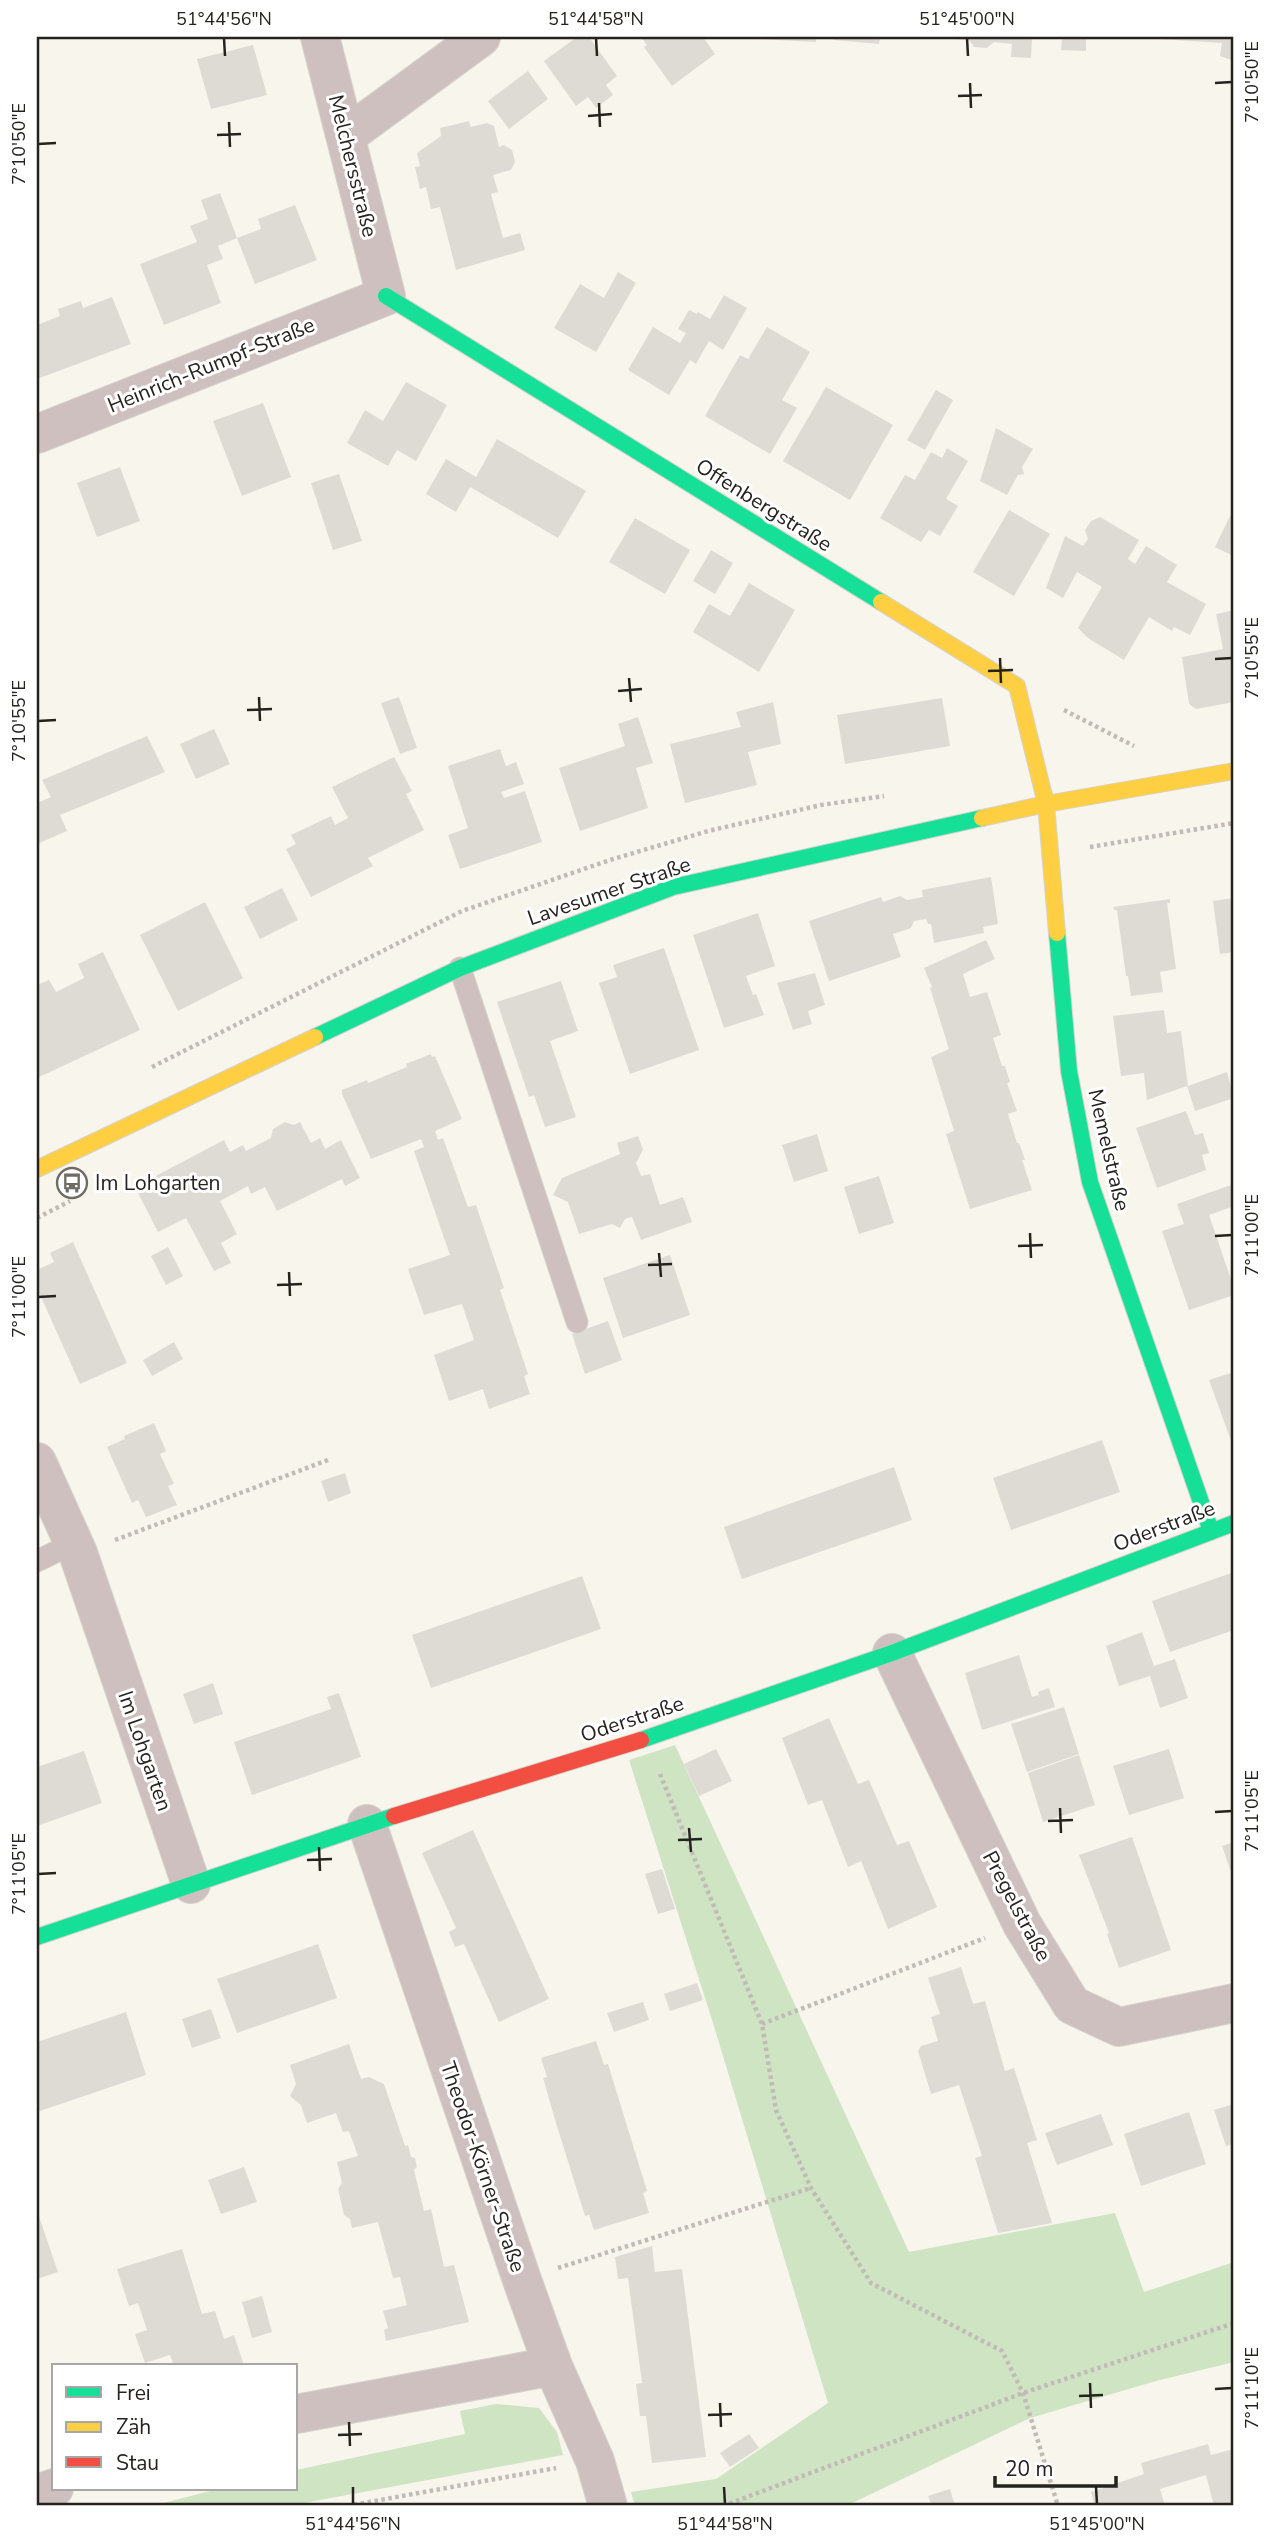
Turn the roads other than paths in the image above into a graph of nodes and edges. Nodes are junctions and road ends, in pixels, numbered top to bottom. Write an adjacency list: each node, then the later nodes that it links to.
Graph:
1 (320, 37): 3 (street, Melchersstraße)
2 (481, 37): 3 (street)
3 (346, 136): 4 (street, Melchersstraße)
4 (386, 296): 5 (street, Heinrich-Rumpf-Straße); 7 (street, Offenbergstraße)
5 (37, 434)
6 (1234, 771): 7 (street, Lavesumer Straße)
7 (1046, 804): 8 (street, Lavesumer Straße); 13 (street, Memelstraße)
8 (460, 968): 9 (street, Lavesumer Straße); 10 (lane)
9 (37, 1169)
10 (577, 1322)
11 (37, 1462): 14 (street, Im Lohgarten)
12 (1234, 1522): 13 (street, Oderstraße)
13 (1211, 1531): 16 (street, Oderstraße)
14 (76, 1548): 15 (lane); 18 (street, Im Lohgarten)
15 (37, 1561)
16 (892, 1653): 17 (street, Oderstraße); 20 (street, Pregelstraße)
17 (367, 1824): 18 (street, Oderstraße); 21 (street, Theodor-Körner-Straße)
18 (191, 1884): 19 (street, Oderstraße)
19 (37, 1937)
20 (1234, 2003)
21 (553, 2366): 22 (street); 23 (street, Theodor-Körner-Straße)
22 (298, 2414)
23 (608, 2506)

